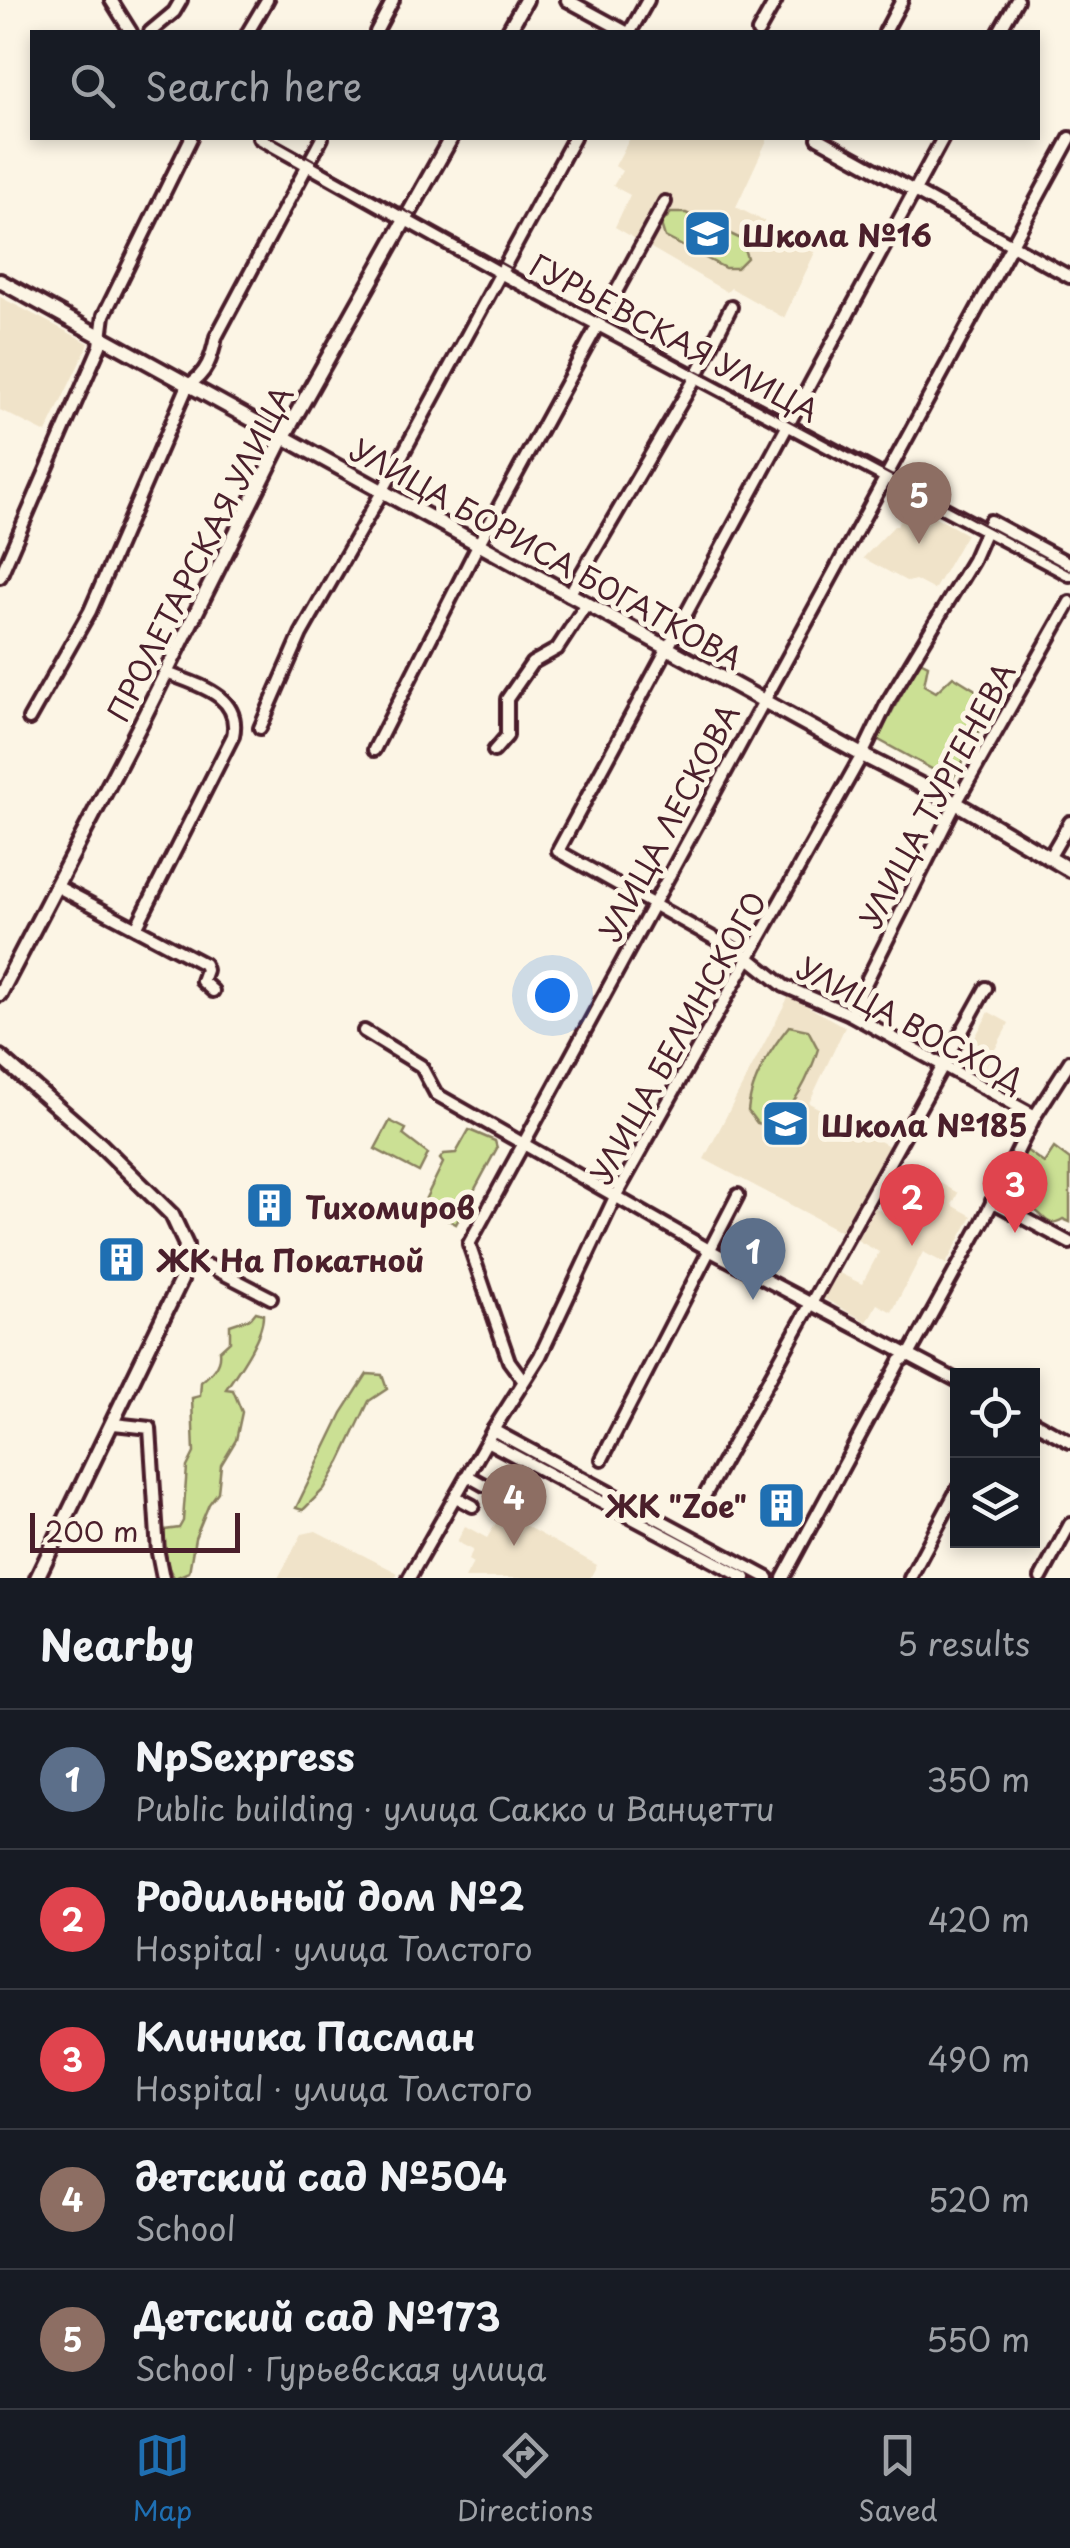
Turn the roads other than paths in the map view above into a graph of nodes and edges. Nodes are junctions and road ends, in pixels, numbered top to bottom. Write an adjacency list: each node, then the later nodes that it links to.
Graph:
1 (111, 0): 11 (street)
2 (180, 0): 12 (street)
3 (267, 0): 13 (street)
4 (392, 0): 14 (street)
5 (526, 0): 15 (main road)
6 (567, 0): 16 (street)
7 (648, 0): 17 (street)
8 (776, 0): 18 (street)
9 (902, 0): 19 (street)
10 (1017, 0): 20 (street)
11 (130, 30)
12 (152, 30)
13 (249, 30)
14 (377, 30)
15 (509, 30)
16 (624, 30)
17 (629, 30)
18 (759, 30)
19 (886, 30)
20 (1000, 30)
21 (1070, 138): 33 (street, УЛИЦА ЛЕСКОВА)
22 (191, 140): 39 (street)
23 (263, 140): 29 (street, ГУРЬЕВСКАЯ УЛИЦА)
24 (321, 140): 29 (street)
25 (450, 140): 32 (main road, ПРОЛЕТАРСКАЯ УЛИЦА)
26 (573, 140): 34 (street)
27 (824, 140): 30 (street)
28 (941, 140): 30 (street)
29 (308, 165): 32 (street, ГУРЬЕВСКАЯ УЛИЦА); 41 (street)
30 (914, 190): 33 (street); 42 (street)
31 (664, 202): 38 (street)
32 (406, 220): 34 (street, ГУРЬЕВСКАЯ УЛИЦА); 43 (main road, ПРОЛЕТАРСКАЯ УЛИЦА)
33 (1013, 245): 35 (street); 44 (street, УЛИЦА ЛЕСКОВА)
34 (502, 274): 38 (street, ГУРЬЕВСКАЯ УЛИЦА); 45 (street)
35 (1070, 276)
36 (0, 281): 39 (main road, УЛИЦА БОРИСА БОГАТКОВА)
37 (731, 307): 40 (street)
38 (597, 323): 40 (street, ГУРЬЕВСКАЯ УЛИЦА); 47 (street)
39 (101, 335): 41 (main road, УЛИЦА БОРИСА БОГАТКОВА); 50 (street)
40 (696, 376): 42 (street, ГУРЬЕВСКАЯ УЛИЦА); 51 (street)
41 (188, 385): 43 (main road, УЛИЦА БОРИСА БОГАТКОВА); 57 (street)
42 (788, 426): 44 (street, ГУРЬЕВСКАЯ УЛИЦА); 54 (street)
43 (283, 438): 45 (main road, УЛИЦА БОРИСА БОГАТКОВА); 55 (main road, ПРОЛЕТАРСКАЯ УЛИЦА)
44 (885, 476): 46 (street, ГУРЬЕВСКАЯ УЛИЦА); 56 (street, УЛИЦА ЛЕСКОВА)
45 (382, 492): 47 (main road, УЛИЦА БОРИСА БОГАТКОВА); 58 (street)
46 (988, 526): 48 (street, ГУРЬЕВСКАЯ УЛИЦА); 49 (street, ГУРЬЕВСКАЯ УЛИЦА); 61 (street, УЛИЦА БЕЛИНСКОГО)
47 (478, 545): 51 (main road, УЛИЦА БОРИСА БОГАТКОВА); 59 (street)
48 (1070, 564)
49 (1070, 575)
50 (0, 577)
51 (569, 595): 53 (main road, УЛИЦА БОРИСА БОГАТКОВА)
52 (1070, 602): 62 (street, УЛИЦА ТУРГЕНЕВА)
53 (588, 603): 54 (main road, УЛИЦА БОРИСА БОГАТКОВА); 60 (street)
54 (666, 648): 56 (main road, УЛИЦА БОРИСА БОГАТКОВА); 67 (street, УЛИЦА ВОСХОД)
55 (166, 673): 66 (main road, ПРОЛЕТАРСКАЯ УЛИЦА); 68 (street)
56 (763, 699): 61 (main road, УЛИЦА БОРИСА БОГАТКОВА); 67 (street, УЛИЦА ЛЕСКОВА)
57 (29, 719)
58 (260, 728)
59 (374, 750)
60 (494, 751)
61 (862, 755): 62 (main road, УЛИЦА БОРИСА БОГАТКОВА); 69 (street, УЛИЦА БЕЛИНСКОГО)
62 (956, 803): 64 (main road, УЛИЦА БОРИСА БОГАТКОВА); 73 (street, УЛИЦА ТУРГЕНЕВА)
63 (1070, 822): 64 (street)
64 (1048, 858): 65 (main road, УЛИЦА БОРИСА БОГАТКОВА)
65 (1070, 870)
66 (58, 886): 68 (street); 72 (main road, ПРОЛЕТАРСКАЯ УЛИЦА)
67 (651, 906): 69 (street, УЛИЦА ВОСХОД); 79 (street, УЛИЦА ЛЕСКОВА)
68 (136, 928): 71 (street)
69 (749, 958): 73 (street, УЛИЦА ВОСХОД); 80 (street, УЛИЦА БЕЛИНСКОГО)
70 (986, 988): 77 (street)
71 (213, 991)
72 (0, 994)
73 (850, 1014): 77 (street, УЛИЦА ВОСХОД)
74 (364, 1031): 79 (street)
75 (0, 1057): 85 (main road)
76 (1070, 1061): 78 (street)
77 (941, 1064): 78 (street, УЛИЦА ВОСХОД); 87 (street)
78 (1034, 1116): 82 (street)
79 (522, 1143): 80 (street); 90 (street, УЛИЦА ЛЕСКОВА)
80 (616, 1195): 84 (street); 90 (street, УЛИЦА БЕЛИНСКОГО)
81 (738, 1195): 84 (street)
82 (992, 1201): 83 (street); 88 (street)
83 (1070, 1243)
84 (712, 1251): 87 (street); 96 (street)
85 (186, 1257): 86 (street); 91 (main road)
86 (270, 1298)
87 (810, 1305): 88 (street); 102 (street)
88 (909, 1355): 89 (street); 109 (street)
89 (950, 1377)
90 (523, 1380): 93 (street, УЛИЦА БЕЛИНСКОГО)
91 (114, 1424): 104 (main road); 105 (street)
92 (1040, 1425): 95 (street)
93 (493, 1430): 94 (street, УЛИЦА БЕЛИНСКОГО); 108 (street)
94 (487, 1441): 97 (street, УЛИЦА БЕЛИНСКОГО); 107 (street)
95 (1070, 1442)
96 (602, 1459)
97 (468, 1476): 98 (street); 99 (street, УЛИЦА БЕЛИНСКОГО)
98 (484, 1485)
99 (456, 1497): 101 (street); 106 (street, УЛИЦА БЕЛИНСКОГО)
100 (950, 1503): 110 (street)
101 (473, 1506)
102 (696, 1511)
103 (1070, 1524): 111 (street)
104 (36, 1578)
105 (163, 1578)
106 (409, 1578)
107 (744, 1578)
108 (768, 1578)
109 (783, 1578)
110 (910, 1578)
111 (1040, 1578)

